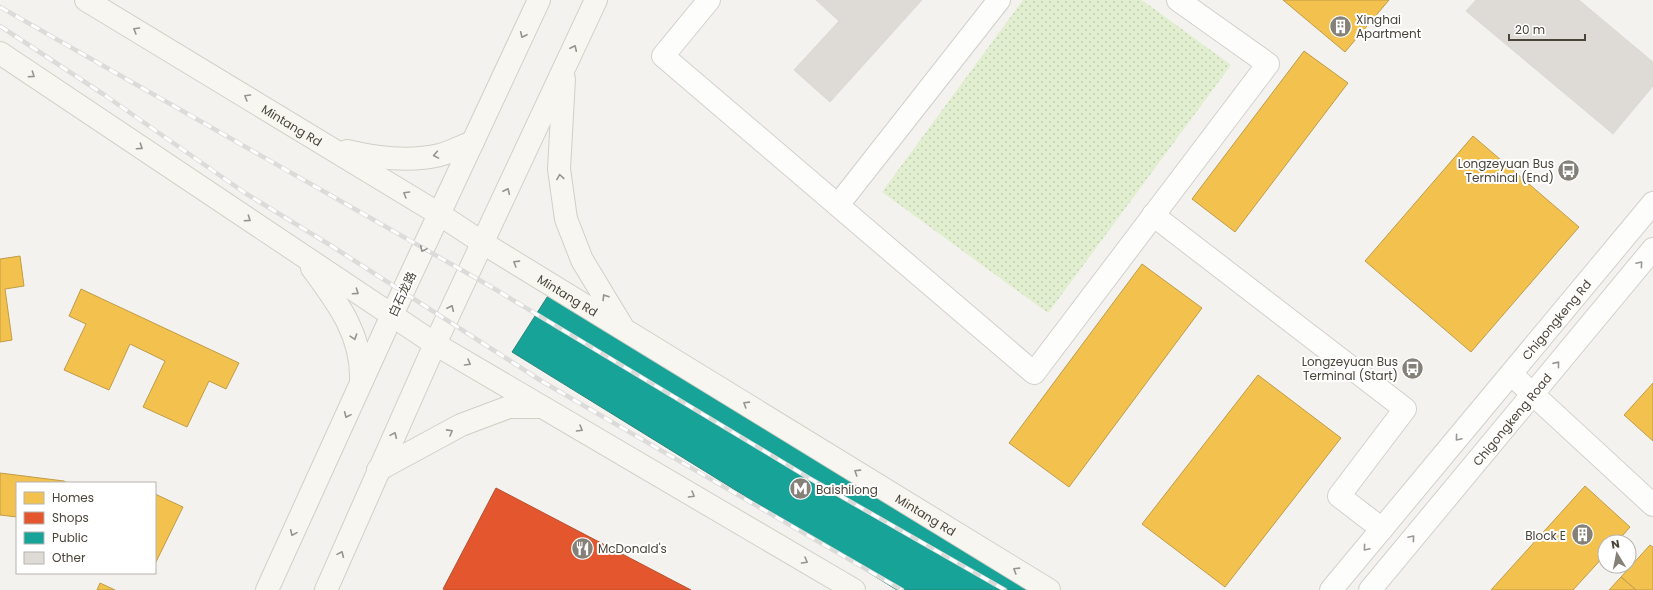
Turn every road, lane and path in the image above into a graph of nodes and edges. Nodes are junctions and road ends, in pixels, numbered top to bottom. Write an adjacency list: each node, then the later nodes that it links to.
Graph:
1 (86, 0): 10 (main road, Mintang Rd, one-way to 1)
2 (539, 0): 9 (main road, 白石龙路, one-way to 9)
3 (596, 0): 8 (main road, one-way to 3)
4 (709, 0): 12 (street)
5 (999, 0): 12 (street)
6 (1178, 0): 14 (street)
7 (0, 53): 17 (main road, one-way to 17)
8 (564, 69): 15 (main road, one-way to 8); 19 (main road, one-way to 8)
9 (473, 142): 10 (main road, one-way to 10); 13 (main road, 白石龙路)
10 (328, 146): 13 (main road, Mintang Rd, one-way to 10)
11 (1653, 203): 21 (street)
12 (838, 205): 14 (street)
13 (439, 214): 15 (main road, Mintang Rd); 18 (main road, 白石龙路, one-way to 18)
14 (1153, 215): 27 (street)
15 (483, 243): 19 (main road, Mintang Rd, one-way to 15); 20 (main road, one-way to 15)
16 (1653, 249): 23 (street, Chigongkeng Road, one-way to 16)
17 (304, 257): 18 (main road, one-way to 18); 22 (main road, one-way to 22)
18 (392, 315): 20 (main road); 22 (main road, 白石龙路)
19 (625, 330): 31 (main road, Mintang Rd, one-way to 19)
20 (435, 344): 24 (main road, one-way to 24); 25 (main road, one-way to 20)
21 (1511, 374): 23 (street); 27 (street, one-way to 27)
22 (361, 383): 28 (main road, 白石龙路, one-way to 28)
23 (1532, 394): 26 (street); 33 (street, Chigongkeng Road, one-way to 23)
24 (542, 407): 25 (main road, one-way to 24); 30 (main road, one-way to 30)
25 (378, 470): 29 (main road, one-way to 25)
26 (1653, 505)
27 (1382, 529): 32 (street, one-way to 32)
28 (267, 590)
29 (326, 590)
30 (854, 590)
31 (1049, 590)
32 (1331, 590)
33 (1370, 590)

